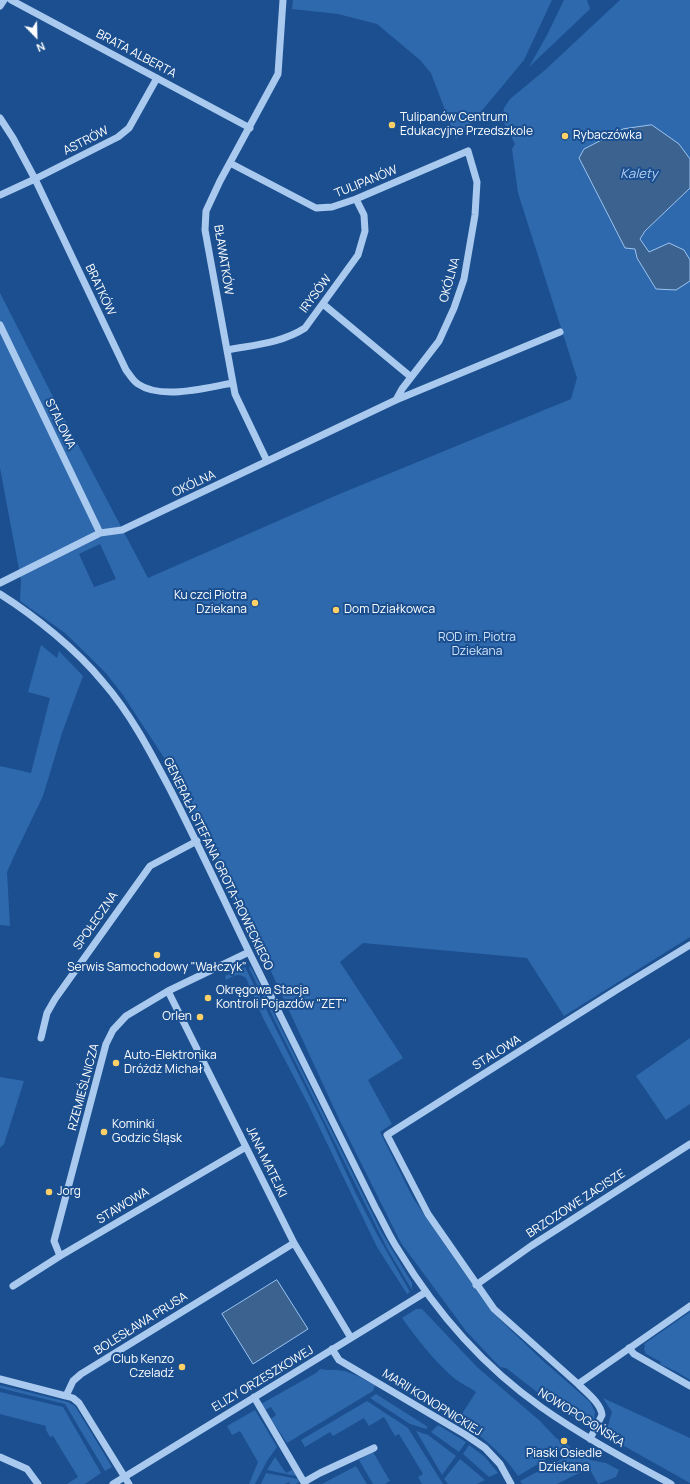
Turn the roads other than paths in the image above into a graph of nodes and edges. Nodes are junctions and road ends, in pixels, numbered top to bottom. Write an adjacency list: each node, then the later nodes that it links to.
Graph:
1 (4, 0): 4 (street)
2 (11, 0): 5 (street, BRATA ALBERTA)
3 (283, 0): 7 (street, BŁAWATKÓW)
4 (0, 6)
5 (157, 78): 7 (street, BRATA ALBERTA); 10 (street, ASTRÓW)
6 (0, 118): 10 (street, BRATKÓW)
7 (250, 128): 9 (street, BŁAWATKÓW)
8 (468, 151): 12 (street, TULIPANÓW); 17 (street, OKÓLNA)
9 (230, 163): 12 (street, TULIPANÓW); 16 (street, BŁAWATKÓW)
10 (35, 179): 11 (street, ASTRÓW); 18 (street, BRATKÓW)
11 (0, 195)
12 (356, 199): 13 (street, IRYSÓW)
13 (323, 304): 16 (street, IRYSÓW); 17 (street)
14 (0, 325): 21 (street, STALOWA)
15 (560, 332): 19 (street, OKÓLNA)
16 (227, 350): 18 (street, BŁAWATKÓW)
17 (411, 377): 19 (street, OKÓLNA)
18 (232, 382): 20 (street, BŁAWATKÓW)
19 (396, 400): 20 (street, OKÓLNA)
20 (267, 461): 21 (street, OKÓLNA)
21 (100, 533): 22 (street, OKÓLNA)
22 (0, 583)
23 (0, 594): 24 (street, GENERAŁA STEFANA GROTA-ROWECKIEGO)
24 (197, 841): 26 (street, GENERAŁA STEFANA GROTA-ROWECKIEGO); 28 (street, SPOŁECZNA)
25 (690, 945): 33 (street, STALOWA)
26 (249, 952): 27 (street, RZEMIEŚLNICZA); 35 (street, GENERAŁA STEFANA GROTA-ROWECKIEGO)
27 (168, 991): 30 (street, JANA MATEJKI); 32 (street, RZEMIEŚLNICZA)
28 (41, 1038)
29 (690, 1144): 33 (street, BRZOZOWE ZACISZE)
30 (246, 1147): 31 (street, JANA MATEJKI); 32 (street, STAWOWA)
31 (294, 1243): 37 (street, JANA MATEJKI); 44 (street, BOLESŁAWA PRUSA)
32 (60, 1256): 34 (street, STAWOWA)
33 (476, 1285): 42 (street)
34 (13, 1286)
35 (426, 1292): 37 (street, ELIZY ORZESZKOWEJ); 40 (street, GENERAŁA STEFANA GROTA-ROWECKIEGO)
36 (690, 1306): 38 (street)
37 (351, 1338): 39 (street, ELIZY ORZESZKOWEJ)
38 (629, 1348): 42 (street); 43 (street)
39 (332, 1349): 45 (street, ELIZY ORZESZKOWEJ); 54 (street, MARII KONOPNICKIEJ)
40 (485, 1361): 46 (street, NOWOPOGOŃSKA)
41 (0, 1379): 44 (street)
42 (578, 1384): 46 (street)
43 (690, 1386)
44 (66, 1396): 49 (street)
45 (254, 1397): 49 (street, ELIZY ORZESZKOWEJ); 50 (street)
46 (590, 1439): 55 (street, NOWOPOGOŃSKA)
47 (374, 1448): 50 (street)
48 (0, 1457): 51 (street)
49 (124, 1476): 52 (street, ELIZY ORZESZKOWEJ); 53 (street)
50 (304, 1483)
51 (38, 1484)
52 (113, 1484)
53 (129, 1484)
54 (511, 1484)
55 (671, 1484)

